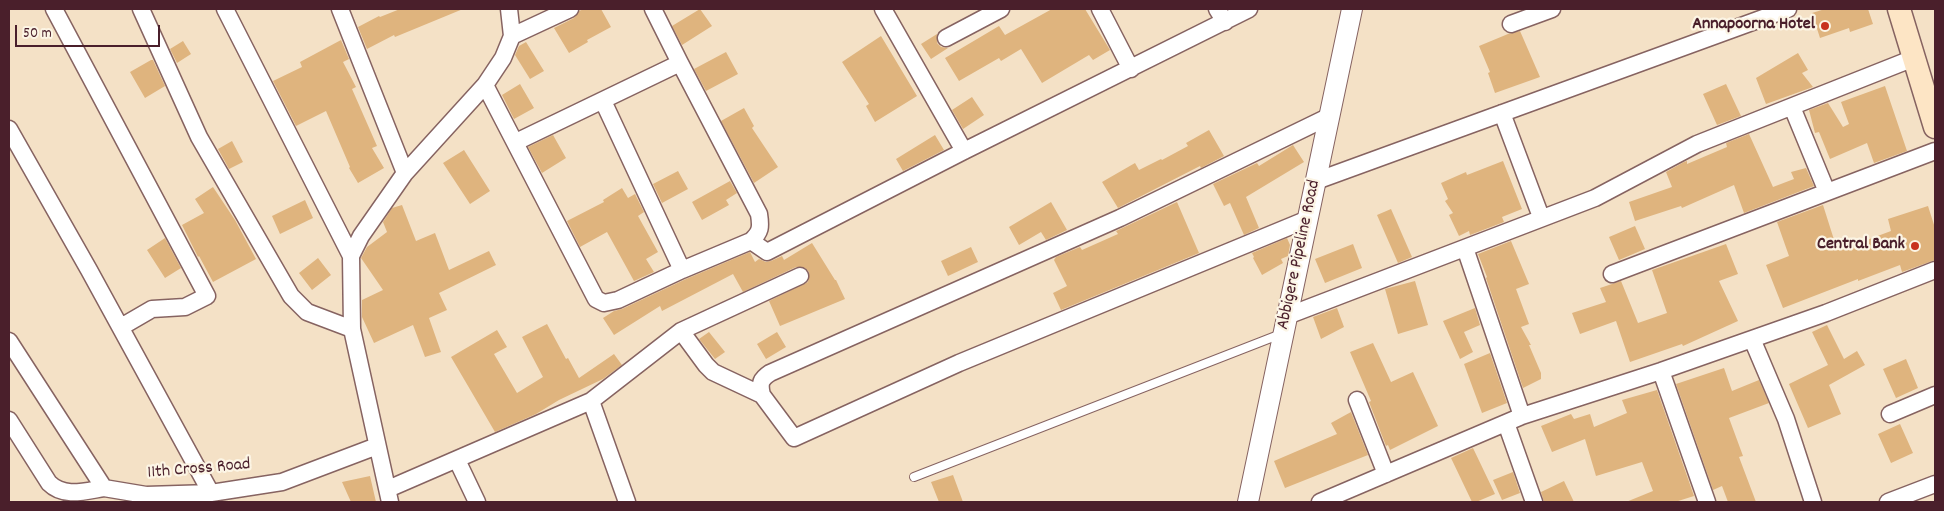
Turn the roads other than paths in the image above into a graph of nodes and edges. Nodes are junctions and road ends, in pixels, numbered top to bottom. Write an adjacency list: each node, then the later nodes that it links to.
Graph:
1 (54, 9): 46 (street)
2 (141, 9): 47 (street)
3 (225, 9): 40 (street)
4 (340, 9): 33 (street)
5 (509, 9): 18 (street)
6 (570, 9): 18 (street)
7 (653, 9): 21 (street)
8 (883, 9): 31 (street)
9 (1001, 9): 19 (street)
10 (1100, 9): 22 (street)
11 (1249, 9): 16 (street)
12 (1352, 9): 27 (street, Abbigere Pipeline Road)
13 (1552, 9): 17 (street)
14 (1788, 9): 26 (street)
15 (1900, 9): 20 (main road)
16 (1221, 15): 22 (street)
17 (1511, 24)
18 (512, 36): 23 (street)
19 (946, 38)
20 (1914, 58): 25 (street); 28 (main road)
21 (680, 63): 24 (street); 38 (street)
22 (1131, 69): 31 (street)
23 (485, 85): 30 (street); 33 (street)
24 (603, 100): 30 (street); 41 (street)
25 (1792, 106): 35 (street); 36 (street)
26 (1502, 113): 34 (street); 36 (street)
27 (1330, 116): 34 (street, Abbigere Pipeline Road); 52 (street)
28 (1935, 127)
29 (9, 129): 46 (street)
30 (516, 142): 41 (street)
31 (964, 151): 38 (street)
32 (1935, 151): 35 (street)
33 (405, 173): 40 (street)
34 (1316, 181): 37 (street, Abbigere Pipeline Road)
35 (1827, 192): 43 (street)
36 (1541, 217): 39 (street)
37 (1308, 218): 45 (street, Abbigere Pipeline Road); 52 (street)
38 (751, 241): 41 (street)
39 (1465, 248): 45 (street); 57 (street)
40 (351, 256): 47 (street)
41 (682, 270)
42 (1935, 270): 49 (street)
43 (1612, 274)
44 (800, 276): 48 (street)
45 (1285, 325): 63 (lane); 70 (street, Abbigere Pipeline Road)
46 (120, 328): 66 (street)
47 (352, 329): 60 (street)
48 (681, 331): 52 (street); 55 (street)
49 (1752, 339): 51 (street); 74 (street)
50 (9, 341): 65 (street)
51 (1662, 371): 57 (street); 73 (street)
52 (762, 395)
53 (1935, 395): 56 (street)
54 (1357, 400): 62 (street)
55 (591, 401): 61 (street); 69 (street)
56 (1890, 414)
57 (1522, 416): 59 (street)
58 (9, 420): 65 (street, 11th Cross Road)
59 (1506, 423): 62 (street); 72 (street)
60 (377, 446): 66 (street, 11th Cross Road); 67 (street)
61 (456, 460): 67 (street); 68 (street)
62 (1386, 474): 71 (street)
63 (914, 477)
64 (1935, 484): 75 (street)
65 (104, 488): 66 (street, 11th Cross Road)
66 (211, 493)
67 (389, 496)
68 (477, 502)
69 (627, 502)
70 (1248, 502)
71 (1320, 502)
72 (1534, 502)
73 (1707, 502)
74 (1813, 502)
75 (1888, 502)

